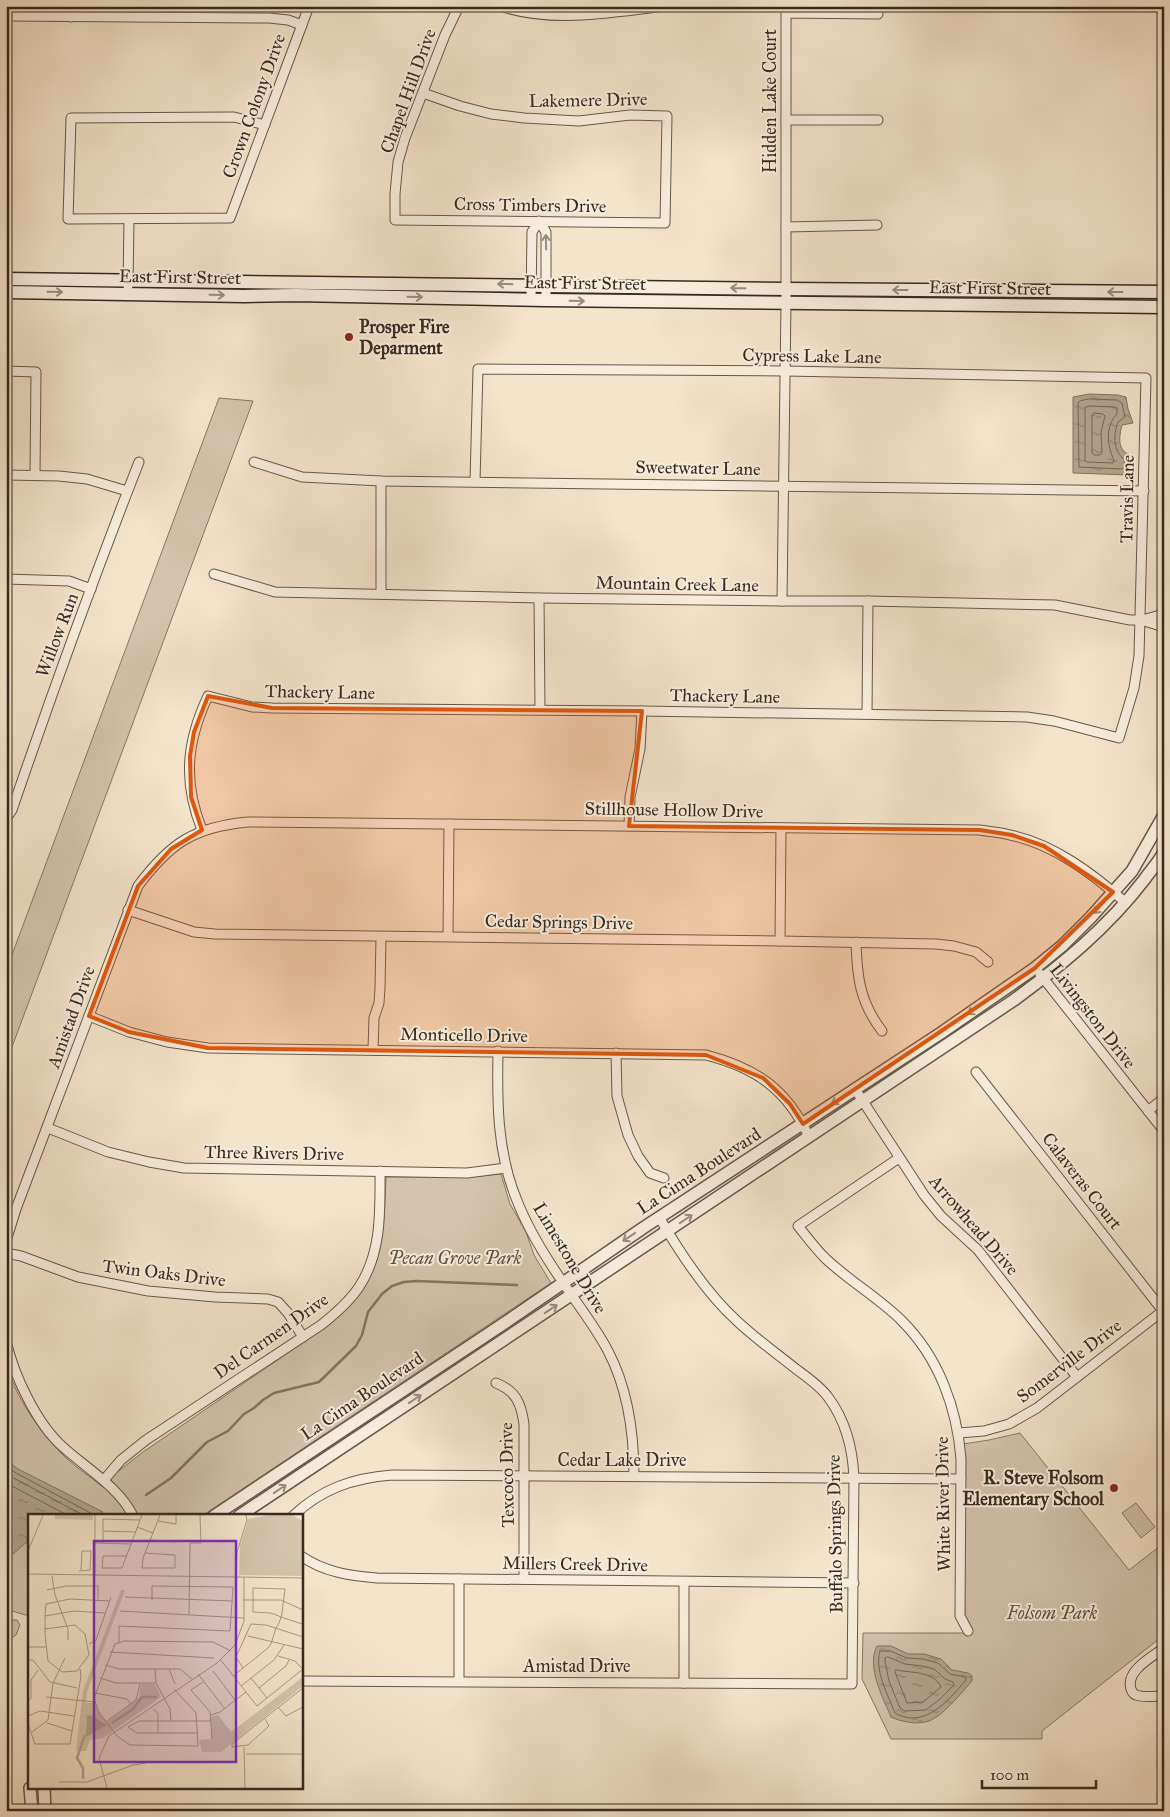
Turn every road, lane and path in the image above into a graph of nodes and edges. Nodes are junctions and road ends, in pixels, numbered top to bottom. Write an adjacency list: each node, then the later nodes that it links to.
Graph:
1 (7, 6): 8 (street)
2 (71, 6): 9 (street)
3 (309, 6): 10 (street, Crown Colony Drive)
4 (459, 6): 12 (street, Chapel Hill Drive)
5 (500, 6): 6 (street)
6 (666, 6)
7 (878, 6): 13 (street, Hidden Lake Court)
8 (7, 16): 9 (street); 11 (street)
9 (71, 17): 10 (street)
10 (302, 25): 15 (street, Crown Colony Drive)
11 (6, 43)
12 (423, 93): 17 (street, Chapel Hill Drive); 19 (street, Lakemere Drive)
13 (786, 120): 14 (street); 21 (street, Hidden Lake Court)
14 (878, 120)
15 (265, 125): 16 (street, Crown Colony Drive); 16 (street)
16 (129, 219): 26 (street)
17 (395, 220): 18 (street, Cross Timbers Drive)
18 (538, 221): 19 (street, Cross Timbers Drive); 24 (street); 25 (street, one-way to 18)
19 (665, 223)
20 (878, 225): 21 (street)
21 (786, 227): 28 (street, Hidden Lake Court)
22 (6, 279): 26 (main road, East First Street)
23 (390, 283): 24 (main road, East First Street, one-way to 23); 27 (main road, East First Street); 31 (main road)
24 (531, 285): 25 (main road, East First Street); 32 (street)
25 (546, 285): 28 (main road, East First Street, one-way to 25); 33 (street)
26 (128, 287): 27 (main road, East First Street); 29 (main road, East First Street, one-way to 26)
27 (339, 289): 31 (main road, East First Street)
28 (786, 289): 30 (main road, East First Street, one-way to 28); 34 (street, Hidden Lake Court)
29 (6, 292)
30 (1164, 292)
31 (390, 296): 32 (main road, East First Street, one-way to 32)
32 (531, 300): 33 (main road, East First Street)
33 (546, 300): 34 (main road, East First Street, one-way to 34)
34 (786, 303): 35 (main road, East First Street); 37 (street, Hidden Lake Court)
35 (1164, 307)
36 (6, 371): 42 (street)
37 (785, 371): 38 (street, Cypress Lake Lane); 44 (street, Cypress Lake Lane); 45 (street, Hidden Lake Court)
38 (1146, 378): 47 (street, Travis Lane)
39 (139, 462): 46 (street, Willow Run)
40 (254, 462): 43 (street, Sweetwater Lane)
41 (6, 475): 42 (street)
42 (35, 475): 46 (street)
43 (382, 481): 44 (street, Sweetwater Lane); 51 (street)
44 (475, 481): 45 (street, Sweetwater Lane)
45 (784, 486): 47 (street, Sweetwater Lane); 54 (street, Hidden Lake Court)
46 (127, 491): 50 (street, Willow Run)
47 (1144, 491): 56 (street, Travis Lane)
48 (214, 574): 51 (street, Mountain Creek Lane)
49 (6, 578): 50 (street)
50 (91, 589): 62 (street, Willow Run)
51 (381, 594): 52 (street, Mountain Creek Lane)
52 (539, 598): 54 (street, Mountain Creek Lane); 58 (street)
53 (868, 601): 54 (street, Mountain Creek Lane); 56 (street, Mountain Creek Lane); 60 (street)
54 (782, 602)
55 (1164, 614): 56 (street, Mountain Creek Lane)
56 (1141, 620): 57 (street, Mountain Creek Lane); 60 (street, Thackery Lane)
57 (1164, 627)
58 (540, 710): 59 (street, Thackery Lane); 66 (street, Thackery Lane)
59 (642, 711): 60 (street, Thackery Lane); 64 (street)
60 (867, 714)
61 (1163, 819): 68 (street, La Cima Boulevard)
62 (6, 820)
63 (450, 824): 64 (street, Stillhouse Hollow Drive); 66 (street, Stillhouse Hollow Drive); 71 (street)
64 (630, 826): 65 (street, Stillhouse Hollow Drive)
65 (781, 828): 68 (street, Stillhouse Hollow Drive); 73 (street)
66 (202, 830): 70 (street, Amistad Drive)
67 (1164, 852): 69 (street, La Cima Boulevard)
68 (1113, 892): 69 (street, Stillhouse Hollow Drive); 76 (street, La Cima Boulevard, one-way to 76)
69 (1126, 904): 77 (street, La Cima Boulevard)
70 (128, 910): 72 (street, Cedar Springs Drive); 78 (street, Amistad Drive)
71 (448, 936): 72 (street, Cedar Springs Drive); 73 (street, Cedar Springs Drive)
72 (381, 937): 80 (street)
73 (780, 940): 74 (street, Cedar Springs Drive)
74 (856, 942): 75 (street, Cedar Springs Drive); 79 (street)
75 (988, 962)
76 (1035, 968): 77 (street, Livingston Drive); 84 (street, La Cima Boulevard, one-way to 84)
77 (1044, 978): 86 (street, La Cima Boulevard); 87 (street, Livingston Drive)
78 (88, 1016): 80 (street, Monticello Drive); 89 (street, Amistad Drive)
79 (882, 1031)
80 (373, 1050): 81 (street, Monticello Drive)
81 (498, 1051): 82 (street, Monticello Drive); 93 (street, Limestone Drive)
82 (616, 1054): 88 (street, Monticello Drive); 95 (street)
83 (976, 1072): 102 (street, Calaveras Court)
84 (855, 1089): 86 (street, Arrowhead Drive); 88 (street, La Cima Boulevard, one-way to 88)
85 (1164, 1098): 87 (street)
86 (862, 1101): 91 (street, La Cima Boulevard); 92 (street, Arrowhead Drive)
87 (1148, 1111): 90 (street, Livingston Drive)
88 (802, 1124): 91 (street, Monticello Drive); 96 (street, La Cima Boulevard)
89 (48, 1128): 94 (street, Three Rivers Drive); 98 (street, Amistad Drive)
90 (1164, 1131)
91 (809, 1137): 97 (street, La Cima Boulevard, one-way to 91)
92 (899, 1158): 105 (street, Arrowhead Drive); 107 (street, White River Drive)
93 (506, 1168): 94 (street, Three Rivers Drive); 100 (street, Limestone Drive)
94 (380, 1171): 103 (street, Del Carmen Drive)
95 (664, 1178)
96 (659, 1217): 97 (street, Buffalo Springs Drive); 100 (street, La Cima Boulevard, one-way to 100)
97 (667, 1231): 101 (street, La Cima Boulevard); 110 (street, Buffalo Springs Drive)
98 (6, 1241)
99 (6, 1253): 103 (street, Twin Oaks Drive)
100 (563, 1283): 101 (street, Limestone Drive); 114 (street, La Cima Boulevard)
101 (573, 1294): 109 (street, Limestone Drive); 115 (street, La Cima Boulevard, one-way to 101)
102 (1163, 1310): 105 (street, Somerville Drive)
103 (303, 1337): 112 (street, Del Carmen Drive)
104 (6, 1340): 112 (street)
105 (1077, 1377): 107 (street, Somerville Drive)
106 (496, 1383): 108 (street, Texcoco Drive)
107 (959, 1433): 111 (street, White River Drive)
108 (524, 1476): 109 (street, Cedar Lake Drive); 116 (street, Cedar Lake Drive); 119 (street, Texcoco Drive)
109 (634, 1476): 110 (street, Cedar Lake Drive)
110 (854, 1479): 111 (street, Cedar Lake Drive); 121 (street, Buffalo Springs Drive)
111 (961, 1479): 122 (street, White River Drive)
112 (104, 1480): 113 (street)
113 (133, 1514)
114 (217, 1514)
115 (242, 1514)
116 (295, 1514)
117 (302, 1557): 118 (street, Millers Creek Drive)
118 (459, 1579): 119 (street, Millers Creek Drive); 125 (street)
119 (524, 1579): 120 (street, Millers Creek Drive)
120 (684, 1582): 121 (street, Millers Creek Drive); 126 (street)
121 (854, 1582): 127 (street, Buffalo Springs Drive)
122 (968, 1631)
123 (1164, 1648): 128 (street)
124 (302, 1681): 125 (street, Amistad Drive)
125 (458, 1681): 126 (street, Amistad Drive)
126 (684, 1683): 127 (street, Amistad Drive)
127 (852, 1684)
128 (1164, 1696)
129 (30, 1790): 132 (street)
130 (44, 1790): 131 (street)
131 (45, 1810): 132 (street)
132 (32, 1811)

